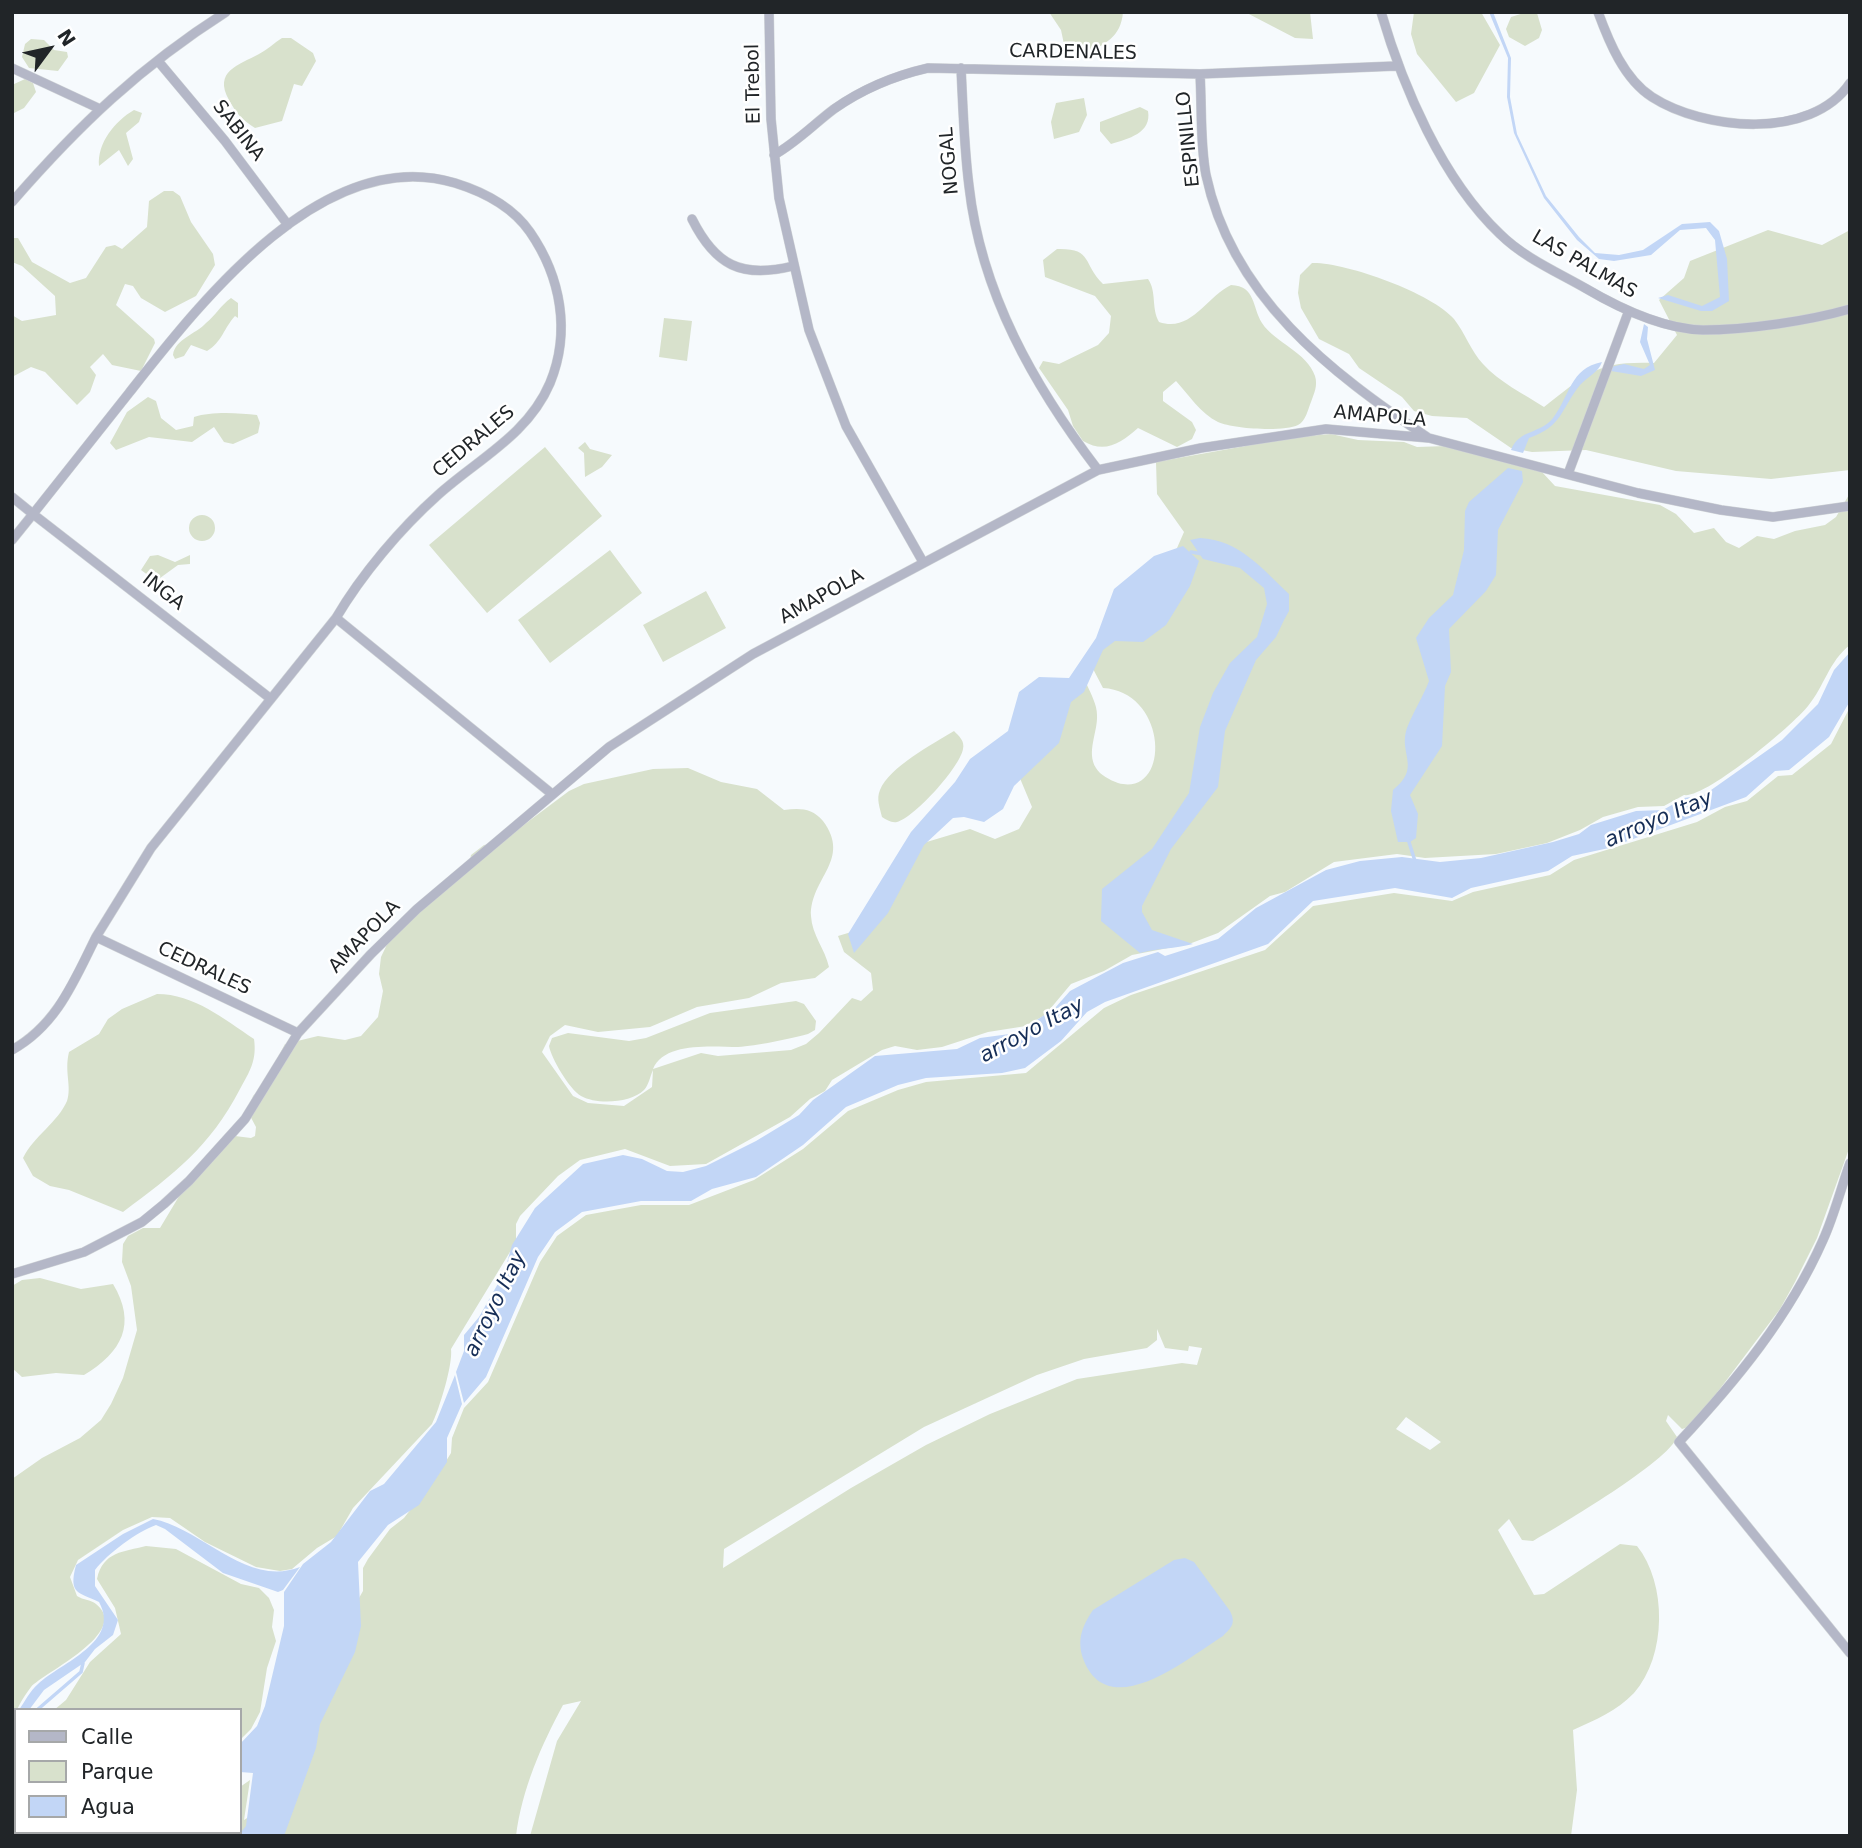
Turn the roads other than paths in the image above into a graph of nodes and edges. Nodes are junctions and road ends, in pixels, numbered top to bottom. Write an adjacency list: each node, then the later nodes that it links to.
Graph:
1 (226, 12): 5 (street)
2 (769, 12): 12 (street, El Trebol)
3 (1381, 12): 6 (street)
4 (1598, 12): 10 (street)
5 (158, 61): 11 (street); 15 (street, SABINA)
6 (1396, 66): 9 (street, CARDENALES); 18 (street, LAS PALMAS)
7 (12, 68): 11 (street)
8 (961, 68): 9 (street, CARDENALES); 12 (street, CARDENALES); 20 (street, NOGAL)
9 (1200, 74): 19 (street, ESPINILLO)
10 (1849, 87)
11 (98, 108): 13 (street)
12 (774, 155): 16 (street, El Trebol)
13 (12, 202)
14 (692, 219): 16 (street)
15 (288, 225): 24 (street, CEDRALES); 27 (street, CEDRALES)
16 (793, 266): 26 (street, El Trebol)
17 (1850, 309): 18 (street, LAS PALMAS)
18 (1628, 313): 21 (street)
19 (1429, 438): 20 (street, AMAPOLA); 21 (street, AMAPOLA)
20 (1098, 470): 26 (street, AMAPOLA)
21 (1569, 474): 23 (street, AMAPOLA)
22 (12, 497): 24 (street)
23 (1850, 506)
24 (33, 514): 25 (street, CEDRALES); 28 (street, INGA)
25 (12, 540)
26 (923, 562): 29 (street, AMAPOLA)
27 (336, 618): 28 (street, CEDRALES); 29 (street)
28 (271, 699): 30 (street, CEDRALES)
29 (552, 794): 31 (street, AMAPOLA)
30 (96, 937): 31 (street, CEDRALES); 32 (street, CEDRALES)
31 (298, 1033): 34 (street, AMAPOLA)
32 (12, 1050)
33 (1850, 1163): 35 (street)
34 (12, 1274)
35 (1850, 1653)

